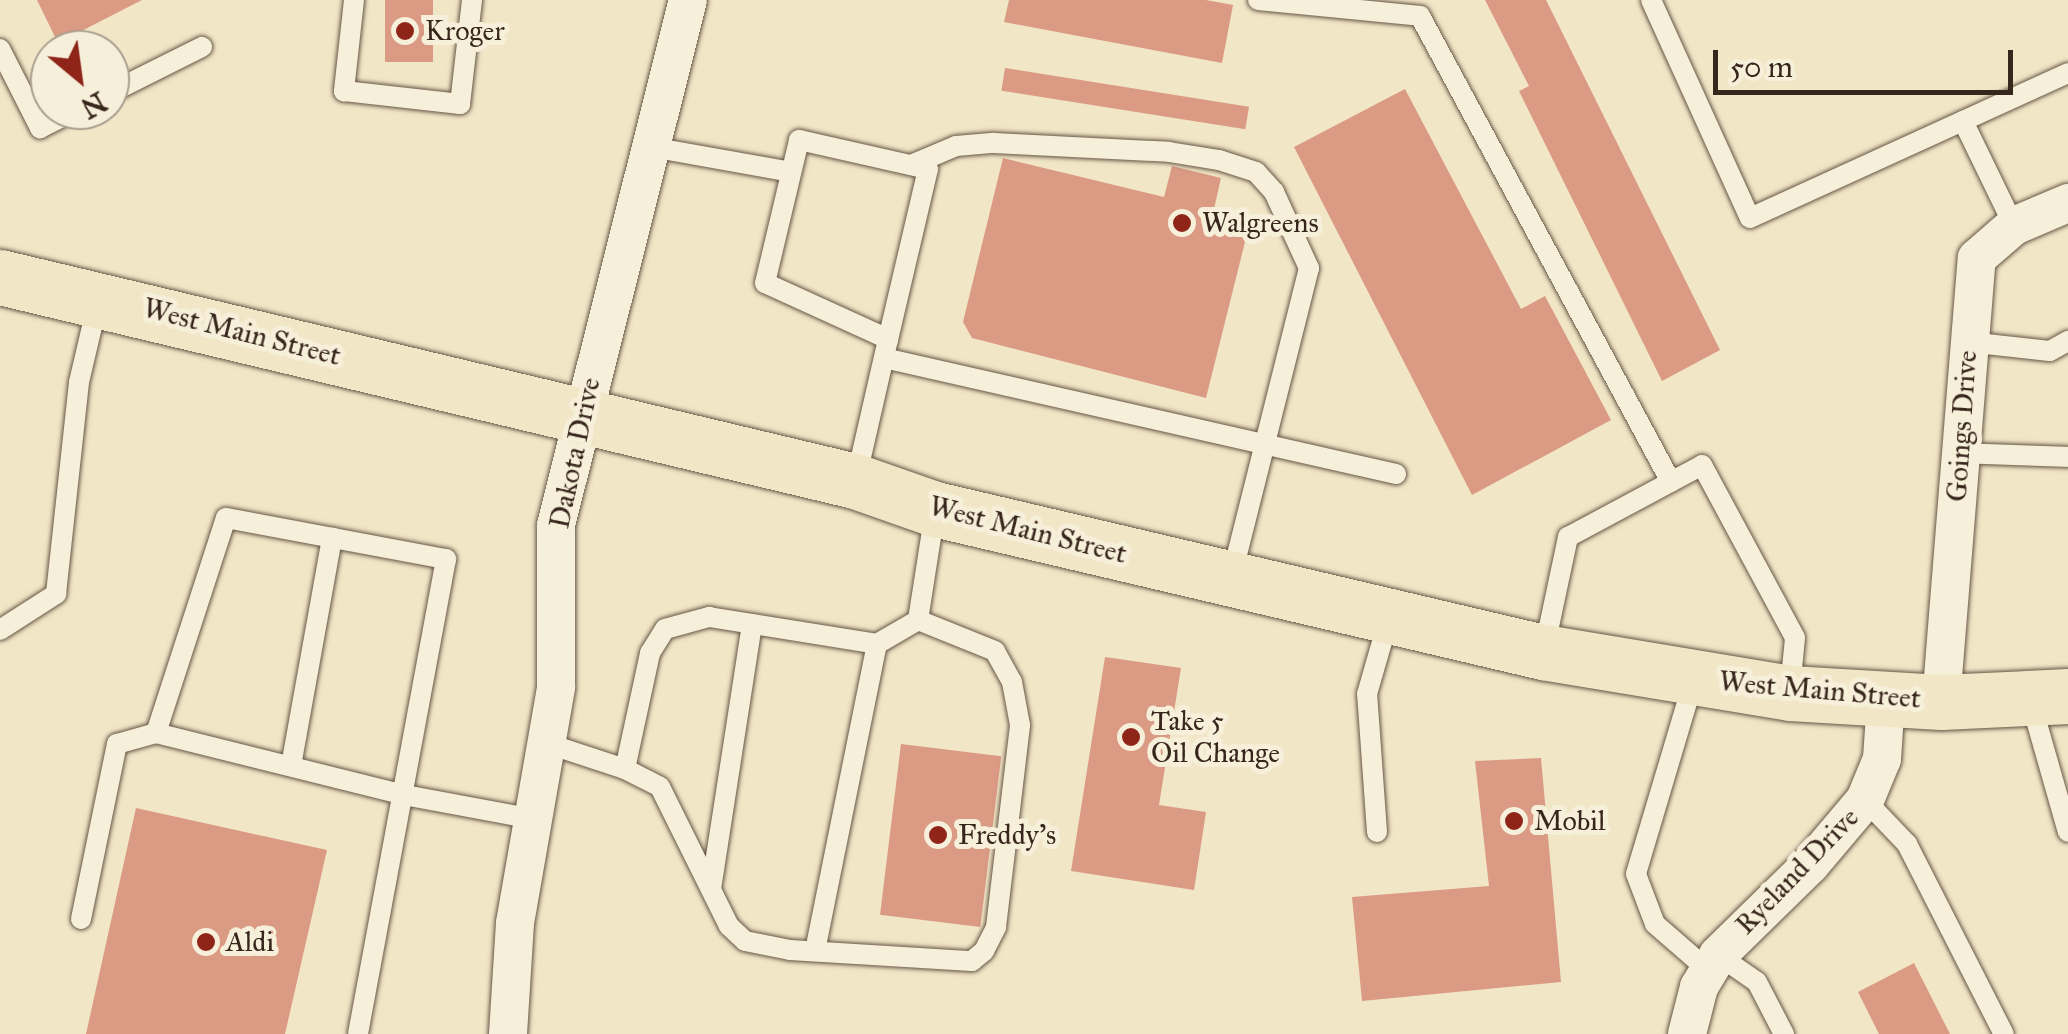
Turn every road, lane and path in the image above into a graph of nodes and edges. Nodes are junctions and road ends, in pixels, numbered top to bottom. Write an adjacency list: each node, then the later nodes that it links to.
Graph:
1 (354, 0): 2 (lane)
2 (472, 0)
3 (688, 0): 12 (street, Dakota Drive)
4 (1258, 0): 28 (lane)
5 (1651, 0): 11 (lane)
6 (202, 48): 9 (lane)
7 (0, 49): 10 (lane)
8 (2068, 73): 11 (lane)
9 (130, 83)
10 (30, 108)
11 (1964, 121): 16 (lane)
12 (650, 147): 14 (lane); 22 (street, Dakota Drive)
13 (911, 166): 14 (lane); 21 (lane); 23 (lane)
14 (792, 172): 21 (lane)
15 (2068, 203): 16 (street, Goings Drive)
16 (2014, 226): 20 (street, Goings Drive)
17 (0, 276): 18 (main road, West Main Street)
18 (99, 298): 22 (main road, West Main Street); 35 (lane)
19 (2068, 341): 20 (lane)
20 (1968, 342): 24 (street, Goings Drive)
21 (886, 349): 23 (lane); 27 (lane)
22 (581, 415): 27 (main road, West Main Street); 44 (street, Dakota Drive)
23 (1264, 444): 26 (lane); 31 (lane)
24 (1960, 453): 25 (lane); 42 (street, Goings Drive)
25 (2068, 457)
26 (1396, 474)
27 (855, 481): 29 (main road, West Main Street)
28 (1670, 482): 37 (lane); 39 (lane)
29 (935, 509): 31 (main road, West Main Street); 33 (lane)
30 (332, 538): 43 (lane); 45 (lane); 47 (lane)
31 (1231, 579): 32 (main road, West Main Street)
32 (1389, 616): 37 (main road, West Main Street); 50 (lane)
33 (918, 620): 36 (lane); 54 (lane)
34 (752, 624): 36 (lane); 46 (lane); 52 (lane)
35 (0, 630)
36 (877, 644): 54 (lane)
37 (1543, 652): 38 (main road, West Main Street)
38 (1695, 678): 39 (main road, West Main Street); 55 (lane)
39 (1790, 693): 41 (main road, West Main Street)
40 (2049, 696): 42 (main road, West Main Street); 51 (lane)
41 (1886, 700): 42 (main road, West Main Street); 48 (street, Ryeland Drive)
42 (1941, 702)
43 (156, 733): 45 (lane); 53 (lane)
44 (546, 743): 46 (lane); 49 (street, Dakota Drive)
45 (292, 766): 47 (lane)
46 (625, 769): 52 (lane)
47 (404, 795): 49 (lane); 56 (lane)
48 (1864, 800): 55 (street, Ryeland Drive); 60 (lane)
49 (534, 818): 57 (street, Dakota Drive)
50 (1377, 832)
51 (2068, 832)
52 (712, 889): 54 (lane)
53 (81, 919)
54 (815, 951)
55 (1713, 963): 58 (street, Ryeland Drive); 59 (lane)
56 (358, 1034)
57 (508, 1034)
58 (1687, 1034)
59 (1784, 1034)
60 (2004, 1034)

